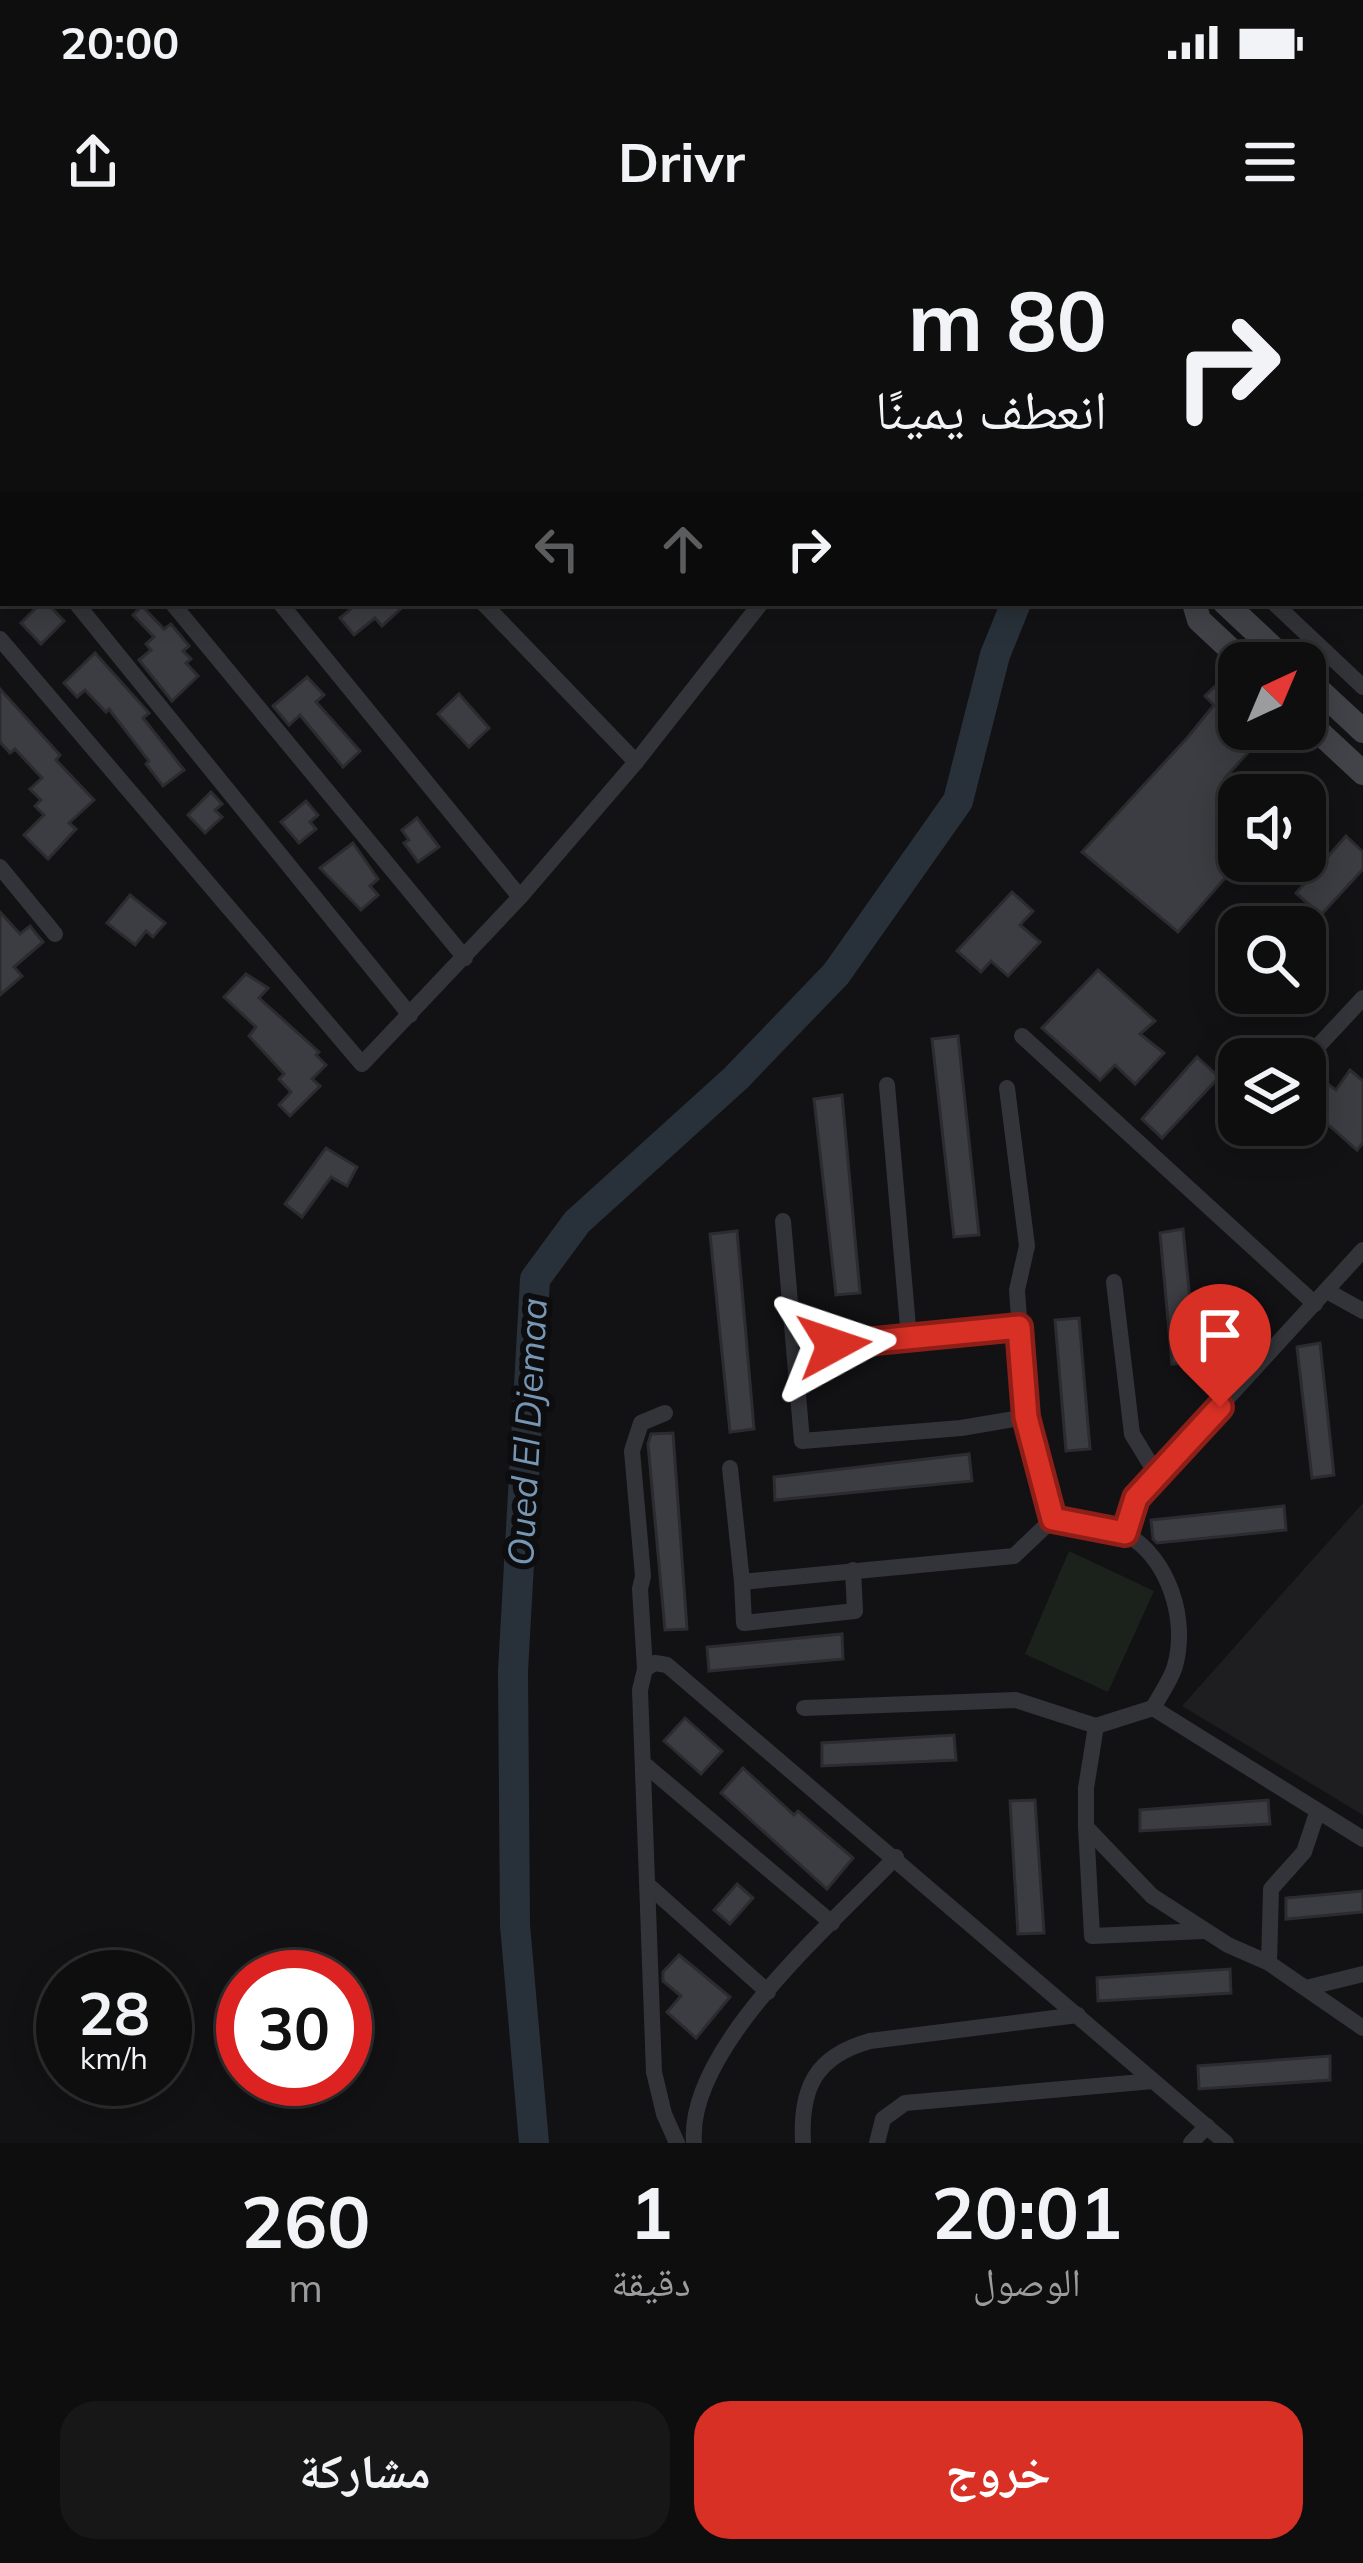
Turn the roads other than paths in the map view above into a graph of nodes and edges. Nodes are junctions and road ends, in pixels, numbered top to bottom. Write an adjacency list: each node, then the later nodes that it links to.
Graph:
1 (78, 606): 23 (street)
2 (174, 606): 21 (street)
3 (282, 606): 19 (street)
4 (485, 606): 16 (street)
5 (759, 606): 16 (street)
6 (1195, 606): 10 (street)
7 (1228, 606): 11 (street)
8 (1277, 606): 12 (street)
9 (0, 639): 23 (street)
10 (1223, 642)
11 (1267, 642)
12 (1363, 687)
13 (1326, 697): 14 (street)
14 (1363, 731)
15 (1326, 738): 17 (street)
16 (636, 762): 19 (street)
17 (1363, 772)
18 (0, 867): 20 (street)
19 (520, 897): 21 (street)
20 (56, 934)
21 (466, 958): 23 (street)
22 (1363, 998): 25 (street)
23 (410, 1015)
24 (1022, 1036): 31 (street)
25 (1326, 1038)
26 (887, 1085): 34 (street)
27 (1006, 1088): 33 (street)
28 (783, 1221): 35 (street)
29 (1363, 1250): 31 (street)
30 (1114, 1282): 39 (street)
31 (1321, 1298): 32 (street); 39 (street)
32 (1363, 1311)
33 (1019, 1327): 34 (street); 37 (street)
34 (909, 1338): 35 (street)
35 (796, 1348): 37 (street)
36 (665, 1413): 44 (street)
37 (1026, 1417): 40 (street)
38 (730, 1468): 43 (street)
39 (1157, 1475): 41 (street)
40 (1053, 1519): 41 (street); 42 (street)
41 (1125, 1533): 46 (street)
42 (853, 1570): 43 (street); 43 (street)
43 (742, 1582)
44 (645, 1670): 48 (street); 52 (street)
45 (804, 1708): 47 (street)
46 (1154, 1708): 47 (street); 49 (street)
47 (1096, 1726): 50 (street)
48 (643, 1763): 53 (street); 54 (street)
49 (1317, 1813): 51 (street); 56 (street)
50 (1085, 1827): 55 (street); 55 (street)
51 (1363, 1839)
52 (896, 1857): 54 (street); 60 (street)
53 (647, 1885): 59 (street); 64 (street)
54 (832, 1923): 59 (street)
55 (1204, 1930): 56 (street)
56 (1269, 1963): 58 (street)
57 (1363, 1975): 58 (street)
58 (1306, 1988): 61 (street)
59 (768, 1992): 65 (street)
60 (1078, 2015): 62 (street); 66 (street)
61 (1363, 2028)
62 (1154, 2080): 63 (street); 67 (street)
63 (1208, 2126): 68 (street); 69 (street)
64 (676, 2143)
65 (694, 2143)
66 (803, 2143)
67 (877, 2143)
68 (1191, 2143)
69 (1226, 2143)

